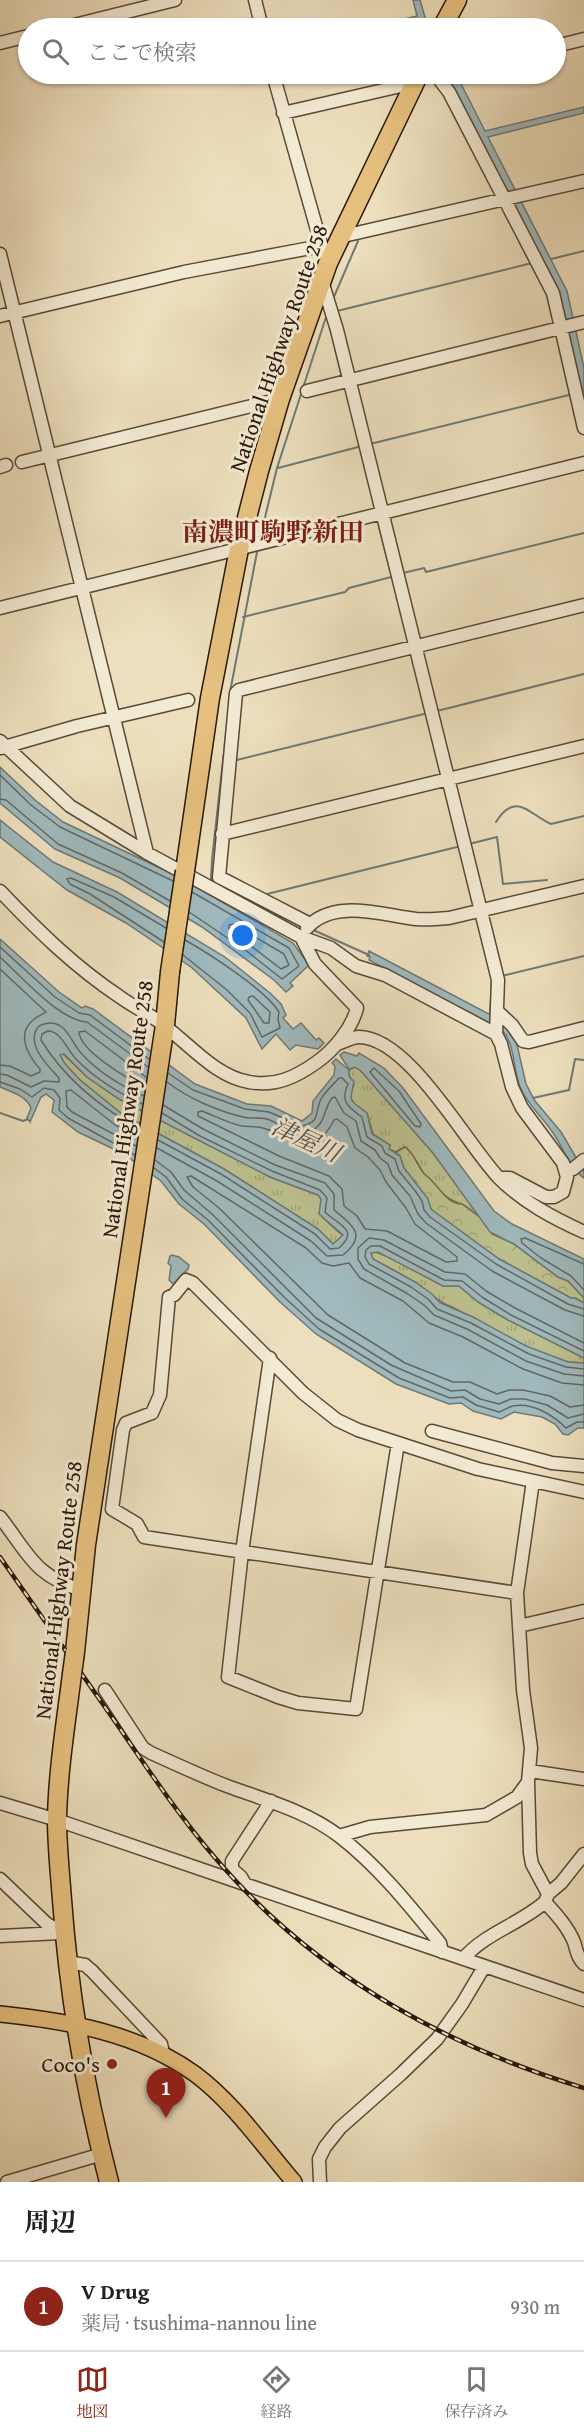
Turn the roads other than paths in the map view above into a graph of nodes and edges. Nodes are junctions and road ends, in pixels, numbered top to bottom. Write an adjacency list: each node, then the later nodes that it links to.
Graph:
1 (175, 0): 4 (street)
2 (255, 0): 5 (street)
3 (457, 0): 6 (highway)
4 (102, 18)
5 (260, 18)
6 (447, 18)
7 (18, 38): 9 (street)
8 (584, 39): 10 (street)
9 (0, 43)
10 (566, 43)
11 (276, 84): 15 (street)
12 (393, 84): 15 (street)
13 (413, 84): 18 (highway, National Highway Route 258)
14 (443, 84): 17 (street)
15 (283, 113): 19 (street)
16 (584, 181): 17 (street)
17 (505, 201): 18 (street); 26 (street)
18 (339, 237): 21 (highway, National Highway Route 258)
19 (321, 246): 21 (street); 23 (street)
20 (0, 254): 23 (street)
21 (328, 263): 22 (highway, National Highway Route 258)
22 (322, 281): 27 (street); 29 (highway, National Highway Route 258)
23 (14, 313): 24 (street); 31 (street)
24 (0, 316)
25 (584, 322): 26 (street)
26 (561, 328): 27 (street); 30 (street)
27 (348, 380): 28 (street); 34 (street)
28 (307, 391)
29 (280, 399): 31 (street); 35 (highway, National Highway Route 258)
30 (584, 428)
31 (49, 455): 32 (street); 36 (street)
32 (22, 462)
33 (584, 463): 34 (street)
34 (382, 514): 35 (street); 39 (street)
35 (239, 549): 36 (street); 52 (highway, National Highway Route 258, bridge)
36 (82, 587): 38 (street); 41 (street)
37 (584, 605): 39 (street)
38 (0, 608)
39 (415, 646): 44 (street); 45 (street)
40 (188, 700): 41 (street)
41 (113, 718): 42 (street); 46 (street)
42 (2, 745): 46 (street)
43 (584, 746): 44 (street)
44 (448, 779): 45 (street); 49 (street)
45 (222, 834): 50 (street)
46 (147, 853): 50 (street)
47 (584, 886): 49 (street)
48 (0, 891): 52 (street)
49 (481, 909): 50 (street); 51 (street)
50 (306, 929): 51 (street); 54 (street)
51 (497, 1023): 53 (street); 55 (street)
52 (165, 1025): 54 (street); 67 (highway, National Highway Route 258)
53 (584, 1028)
54 (337, 1044): 56 (street)
55 (576, 1166): 56 (street)
56 (499, 1178): 57 (street)
57 (584, 1232)
58 (270, 1358): 60 (street); 65 (street); 65 (street)
59 (432, 1431): 61 (street)
60 (398, 1443): 62 (street); 66 (street)
61 (584, 1466)
62 (533, 1481): 63 (street); 68 (street)
63 (584, 1492)
64 (0, 1517): 67 (street)
65 (242, 1551): 66 (street); 66 (street)
66 (379, 1572): 68 (street)
67 (82, 1590): 76 (highway, National Highway Route 258, bridge)
68 (517, 1593): 70 (street)
69 (584, 1611): 70 (street)
70 (519, 1626): 72 (street)
71 (105, 1690): 74 (street)
72 (529, 1776): 73 (street); 77 (street); 81 (street)
73 (584, 1779)
74 (271, 1801): 77 (street); 80 (street)
75 (0, 1803): 76 (street)
76 (57, 1820): 80 (street); 82 (highway, National Highway Route 258)
77 (339, 1836): 84 (street)
78 (584, 1854): 81 (street)
79 (0, 1880): 82 (street)
80 (245, 1885): 84 (street)
81 (546, 1898): 85 (street); 87 (street)
82 (64, 1933): 83 (street); 86 (highway, National Highway Route 258)
83 (0, 1936)
84 (442, 1952): 85 (street)
85 (463, 1959): 88 (street)
86 (68, 1962): 91 (highway, National Highway Route 258); 92 (street)
87 (584, 1964)
88 (484, 1967): 89 (street); 97 (street)
89 (584, 2000)
90 (0, 2014): 91 (main road)
91 (76, 2024): 92 (main road); 93 (highway, National Highway Route 258)
92 (162, 2054): 96 (main road)
93 (102, 2154): 94 (street); 95 (highway, National Highway Route 258)
94 (7, 2182)
95 (109, 2182)
96 (294, 2182)
97 (320, 2182)

